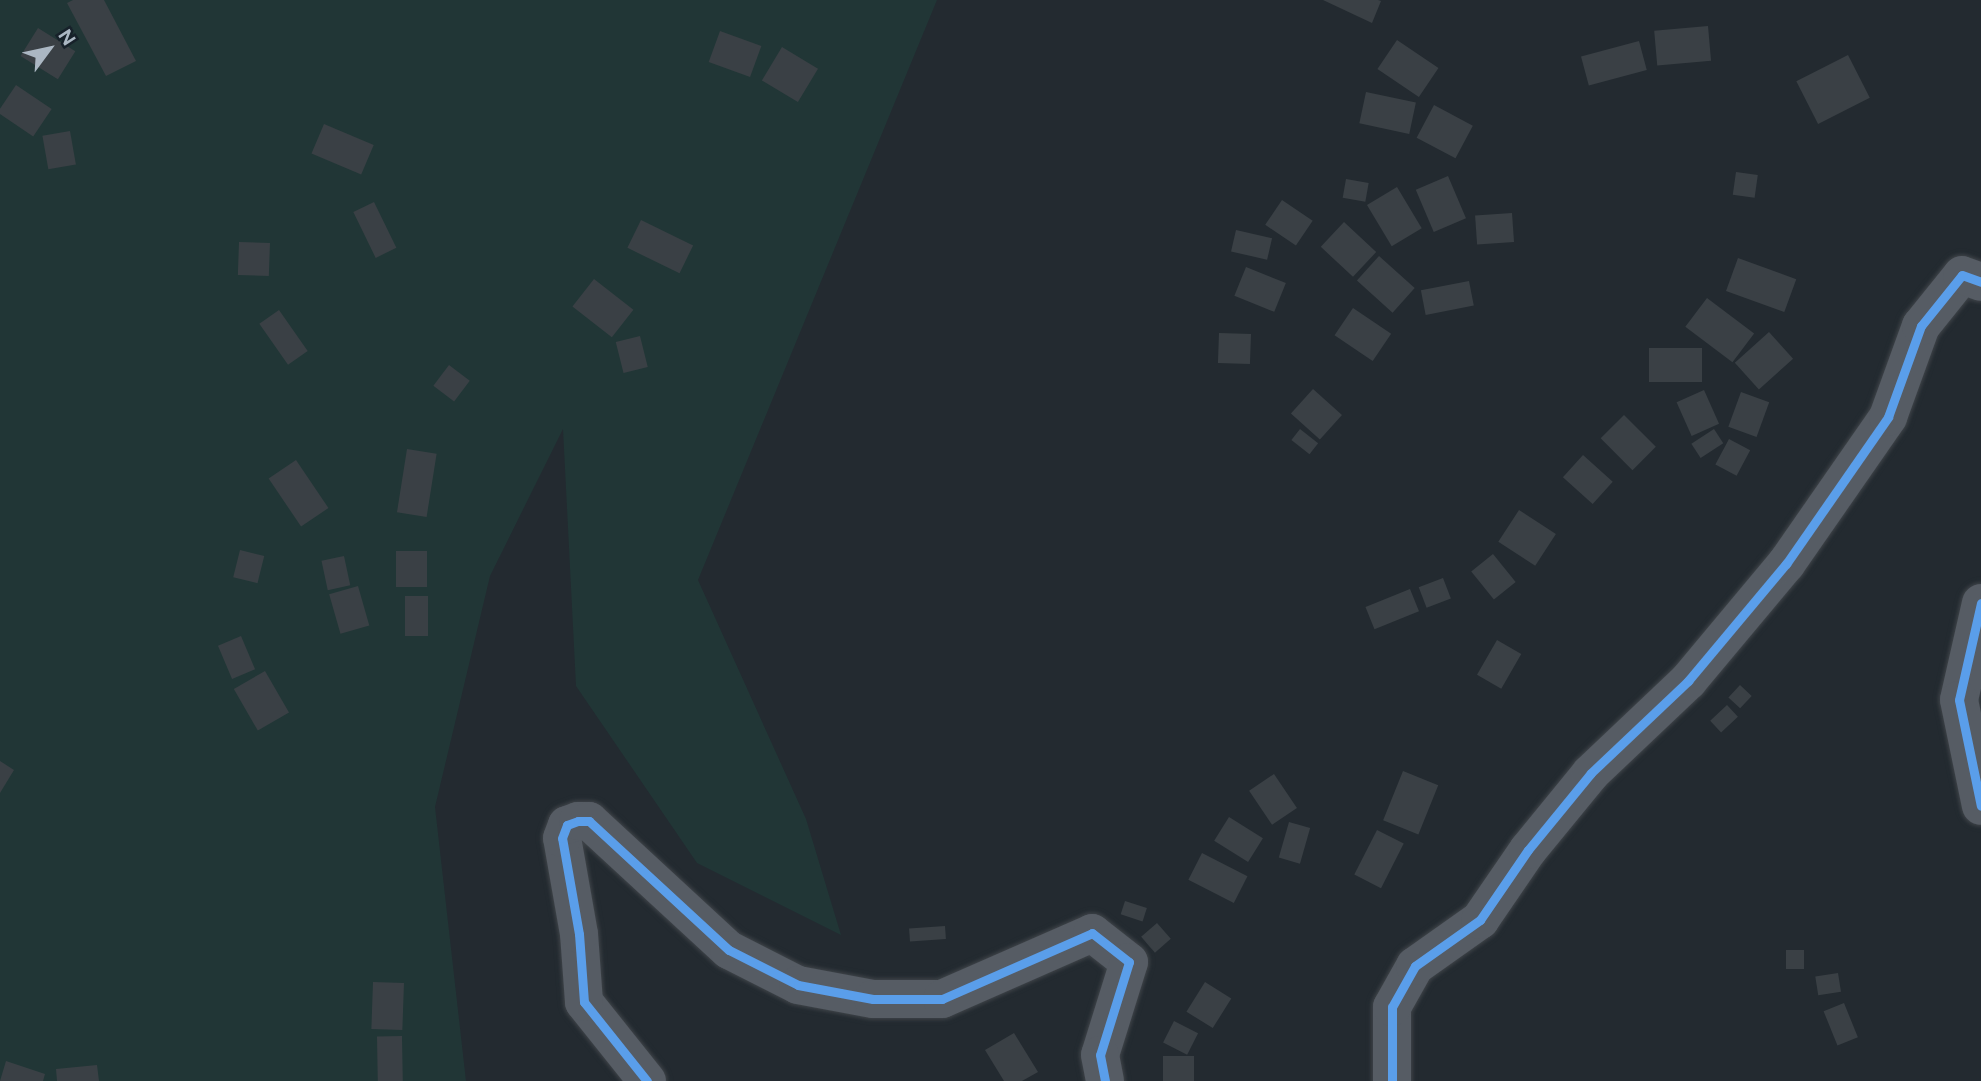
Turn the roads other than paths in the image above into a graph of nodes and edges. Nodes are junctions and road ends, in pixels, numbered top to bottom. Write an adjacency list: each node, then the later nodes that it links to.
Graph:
1 (1981, 282): 6 (street)
2 (1981, 603): 3 (street)
3 (1981, 806)
4 (647, 1081): 5 (street)
5 (1105, 1081)
6 (1392, 1081)

